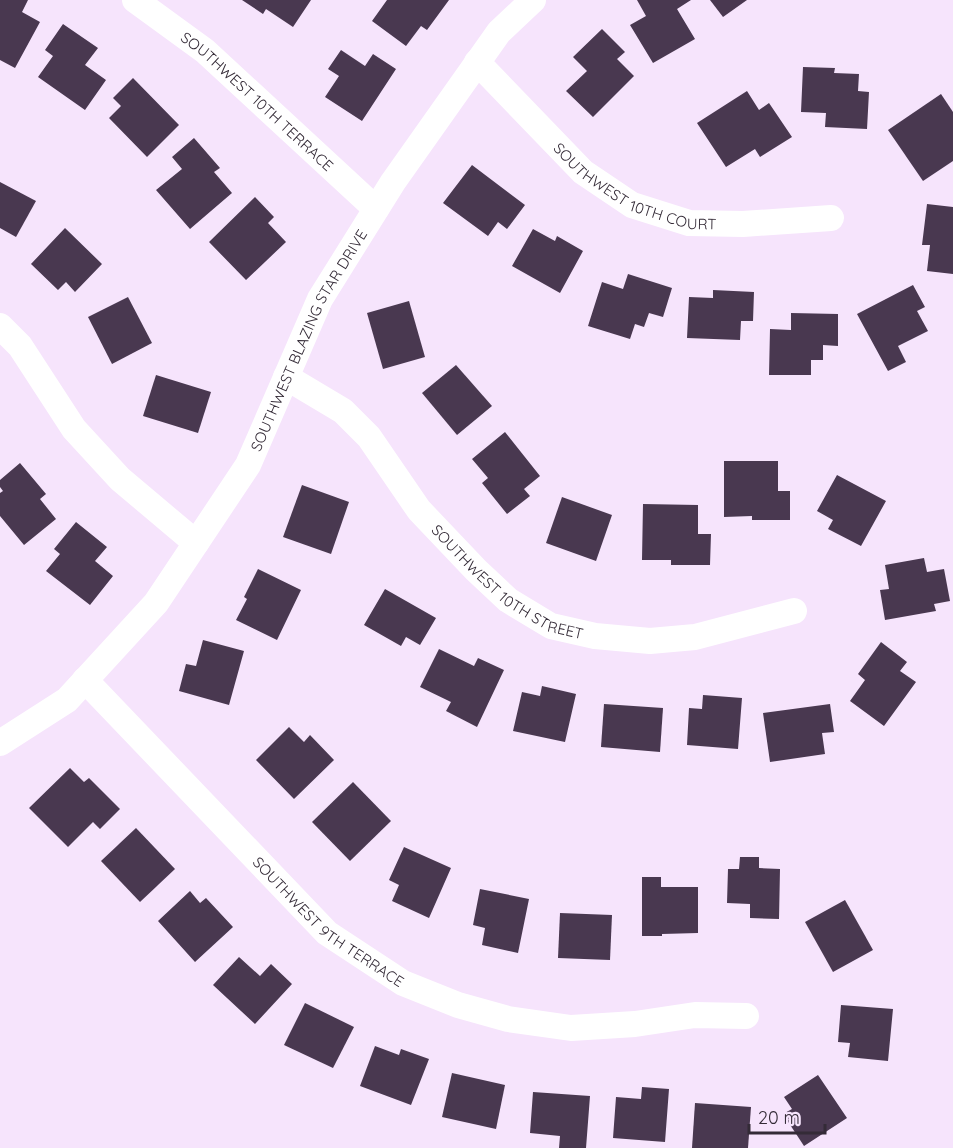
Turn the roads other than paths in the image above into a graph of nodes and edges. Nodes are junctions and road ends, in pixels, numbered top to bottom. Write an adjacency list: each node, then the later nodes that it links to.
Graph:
1 (135, 0): 4 (street, SOUTHWEST 10TH TERRACE)
2 (533, 0): 3 (street, SOUTHWEST BLAZING STAR DRIVE)
3 (477, 62): 4 (street, SOUTHWEST BLAZING STAR DRIVE); 5 (street, SOUTHWEST 10TH COURT)
4 (376, 209): 7 (street, SOUTHWEST BLAZING STAR DRIVE)
5 (831, 218)
6 (0, 326): 8 (street)
7 (286, 376): 8 (street, SOUTHWEST BLAZING STAR DRIVE); 9 (street, SOUTHWEST 10TH STREET)
8 (196, 543): 10 (street, SOUTHWEST BLAZING STAR DRIVE)
9 (794, 611)
10 (85, 680): 11 (street); 12 (street, SOUTHWEST 9TH TERRACE)
11 (0, 743)
12 (746, 1016)

